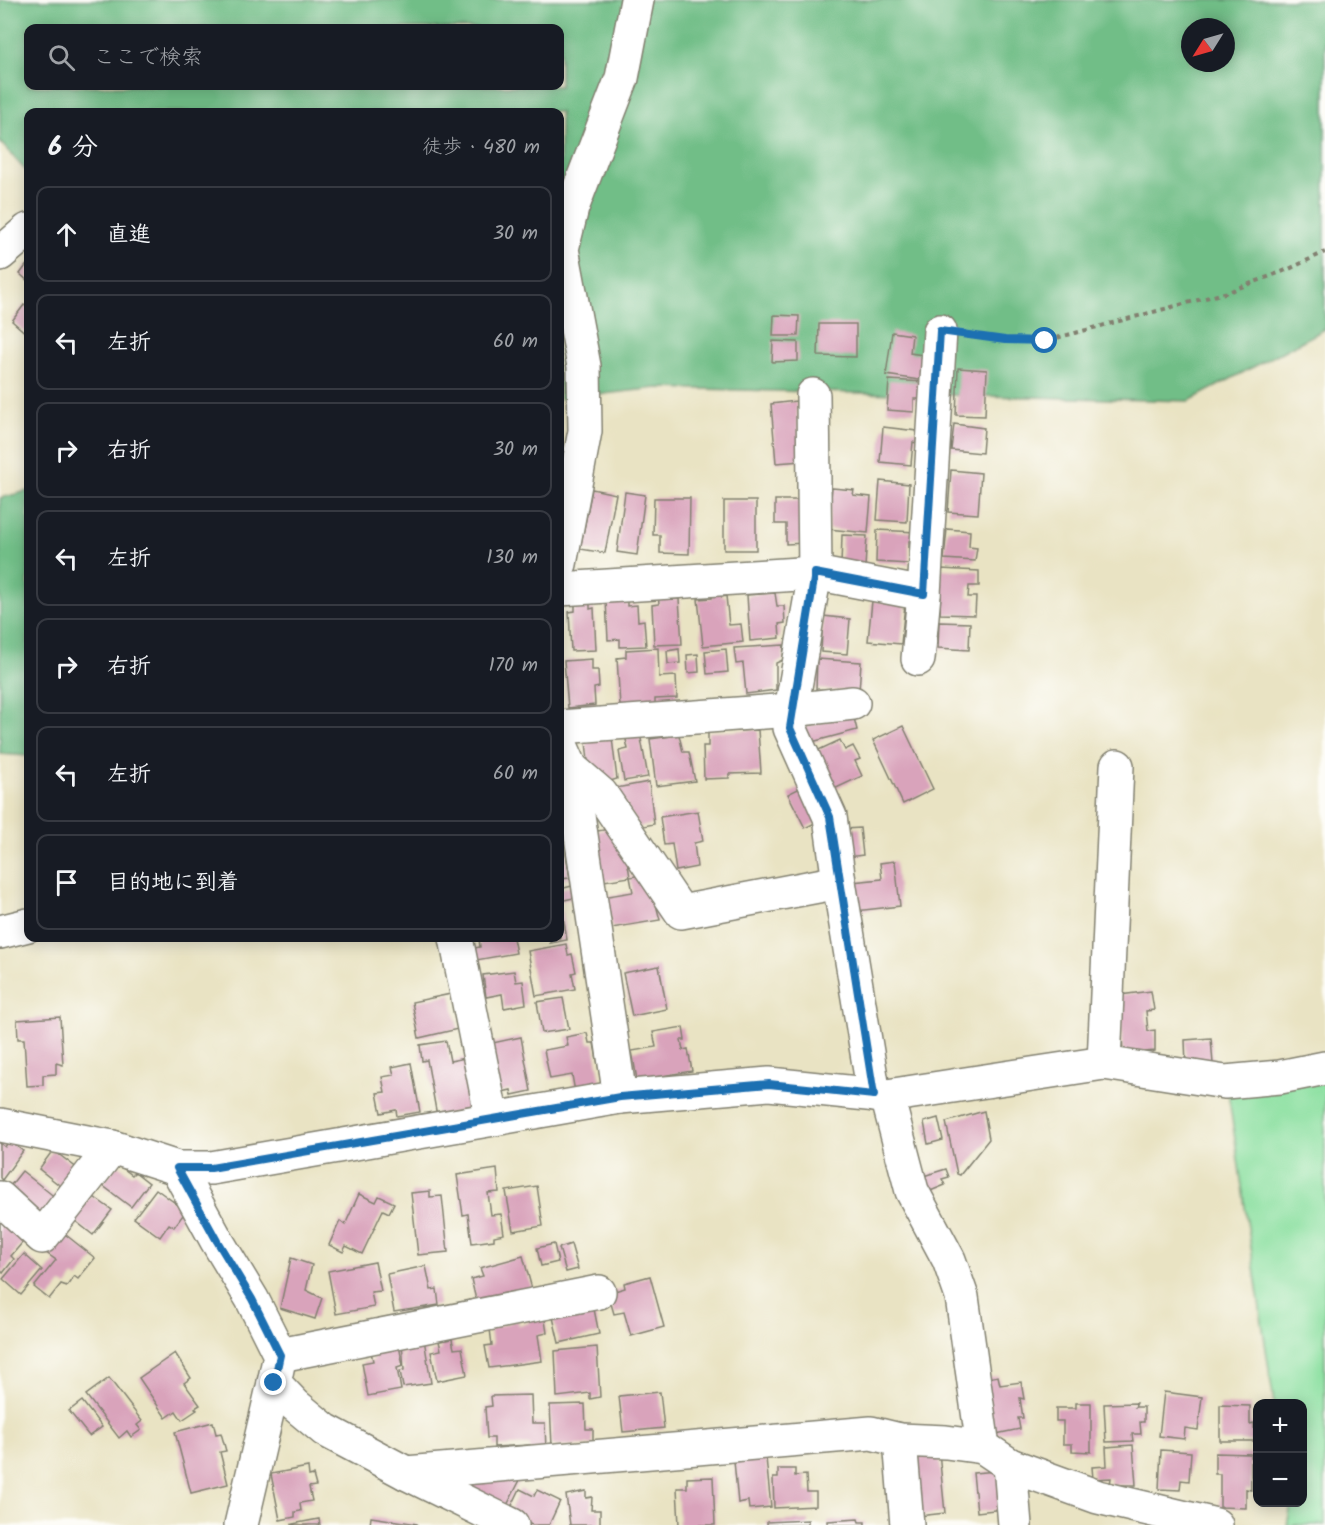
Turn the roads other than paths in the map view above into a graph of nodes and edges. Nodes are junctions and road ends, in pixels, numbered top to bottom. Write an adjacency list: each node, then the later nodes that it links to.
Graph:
1 (637, 0): 3 (street)
2 (24, 233): 4 (street)
3 (564, 241)
4 (0, 254)
5 (564, 260): 8 (street)
6 (940, 331): 11 (street)
7 (813, 395): 9 (street)
8 (564, 543)
9 (815, 573): 10 (street); 11 (street); 14 (street)
10 (564, 589)
11 (924, 594): 12 (street)
12 (918, 658)
13 (853, 703): 14 (street)
14 (791, 710): 15 (street); 18 (street)
15 (564, 727)
16 (565, 756): 18 (street); 25 (street)
17 (1117, 766): 22 (street)
18 (839, 882): 24 (street)
19 (24, 926): 20 (street)
20 (0, 932)
21 (457, 942): 26 (street)
22 (1104, 1063): 23 (street); 24 (street)
23 (1325, 1068)
24 (880, 1095): 25 (street); 34 (street)
25 (620, 1097): 26 (street)
26 (492, 1119): 29 (street)
27 (0, 1125): 28 (street)
28 (112, 1147): 29 (street); 30 (street)
29 (177, 1168): 32 (street)
30 (0, 1198)
31 (599, 1292): 32 (street)
32 (277, 1369): 36 (street); 37 (street)
33 (900, 1440): 34 (street); 36 (street); 39 (street)
34 (983, 1447): 35 (street)
35 (1010, 1465): 40 (street); 41 (street)
36 (406, 1473): 38 (street)
37 (241, 1525)
38 (512, 1525)
39 (907, 1525)
40 (1015, 1525)
41 (1216, 1525)

